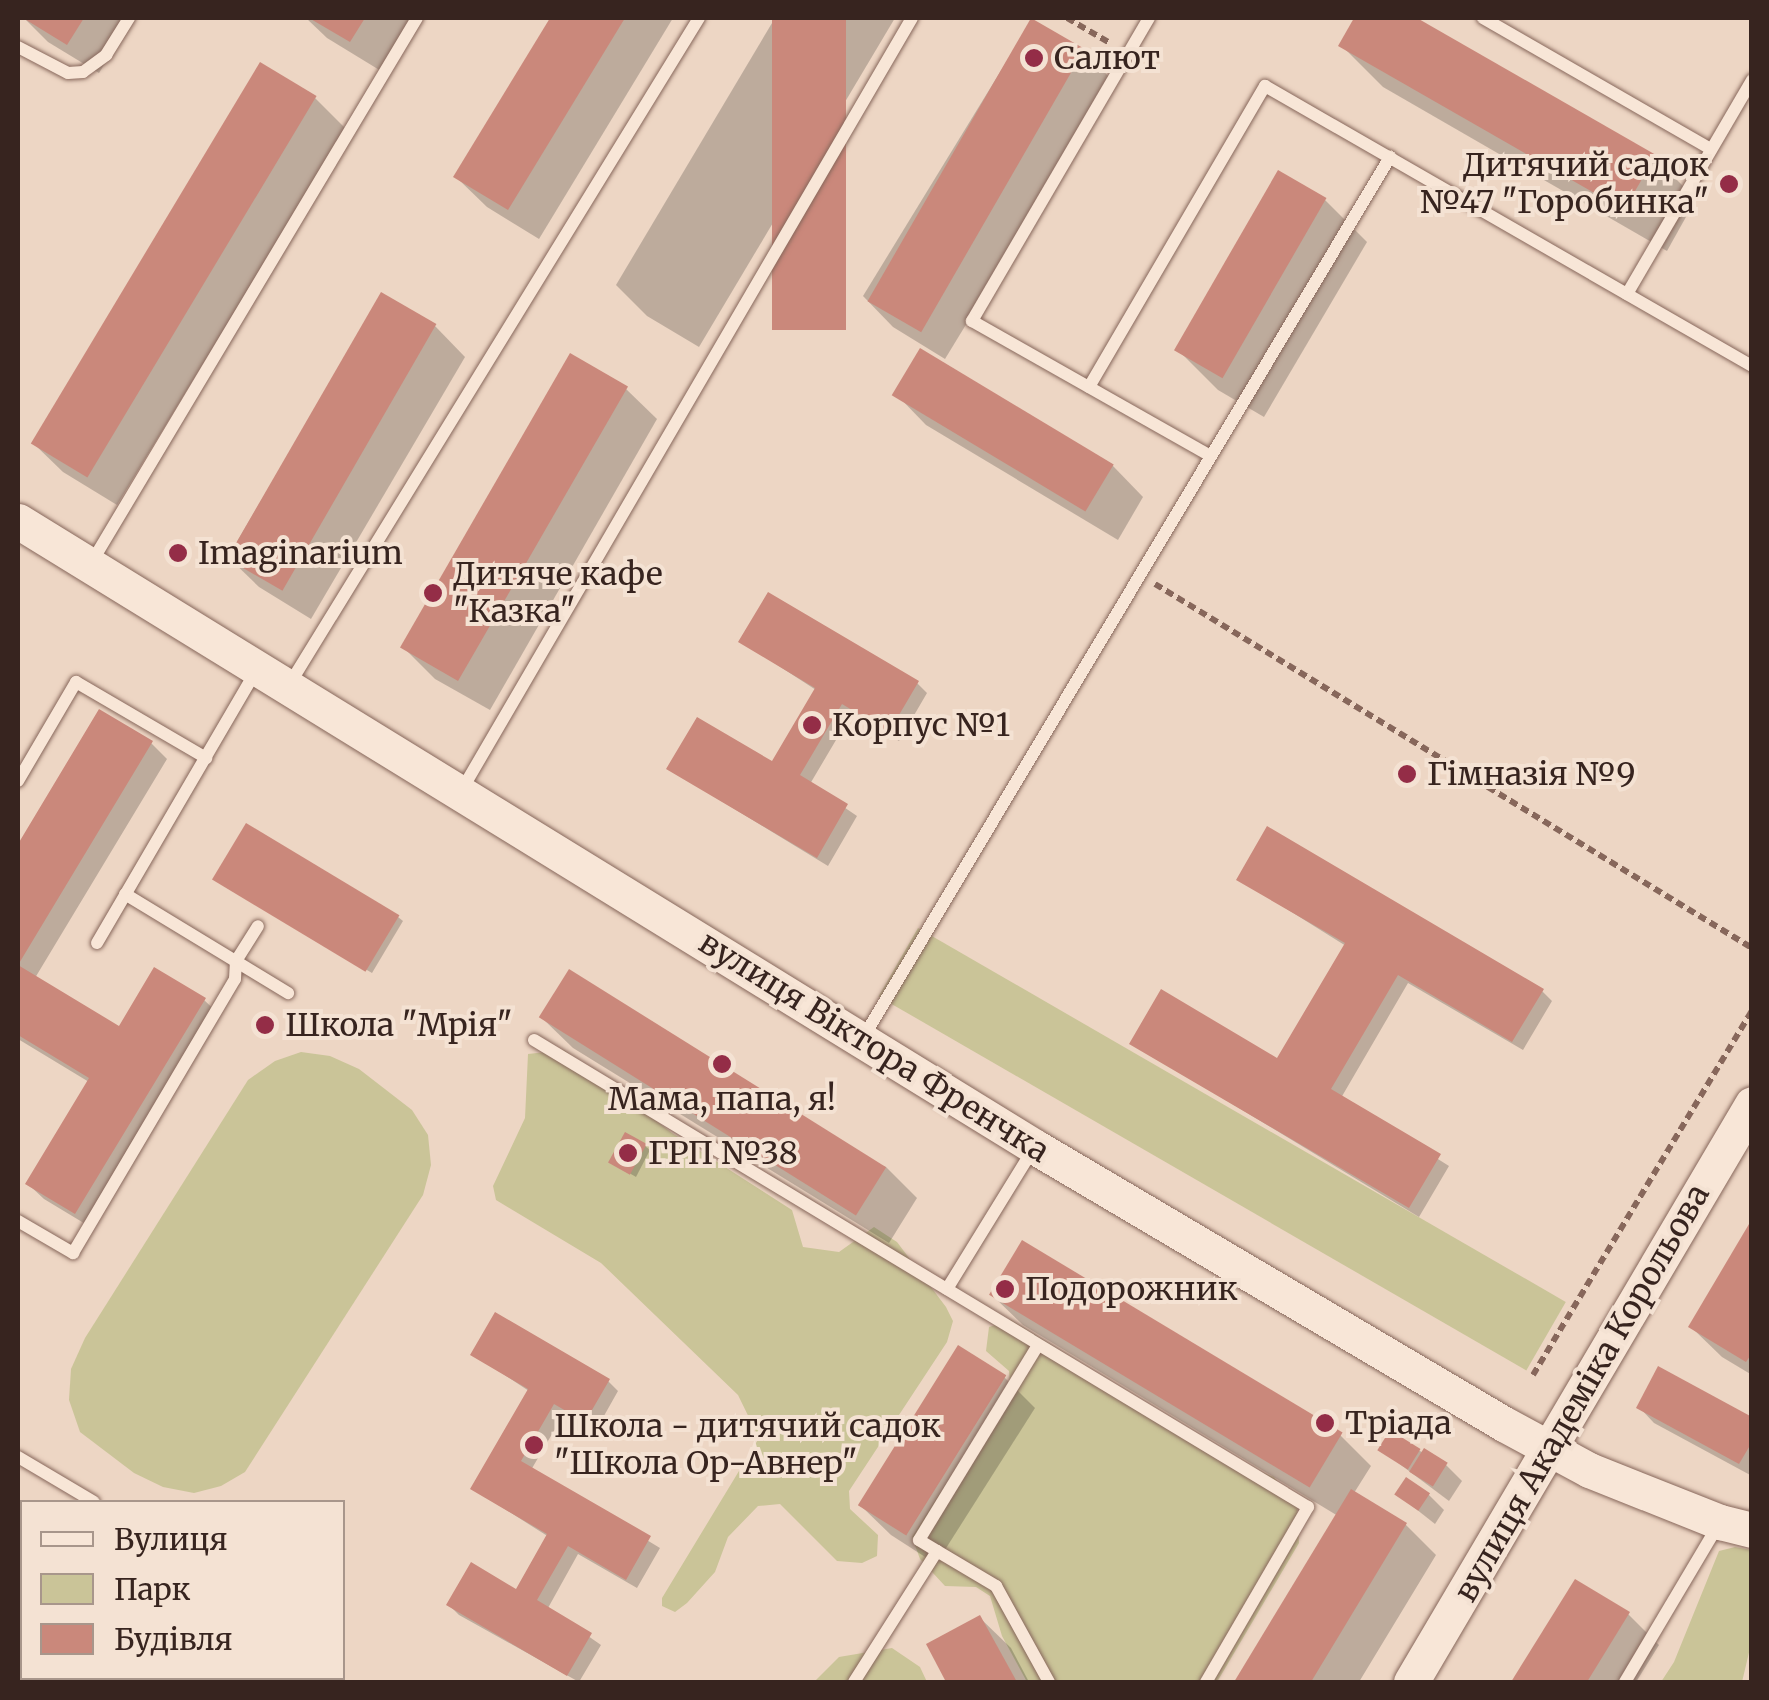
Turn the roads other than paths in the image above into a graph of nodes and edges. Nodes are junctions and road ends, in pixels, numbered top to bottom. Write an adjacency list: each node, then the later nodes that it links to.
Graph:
1 (129, 18): 7 (lane)
2 (418, 18): 16 (lane)
3 (699, 18): 18 (lane)
4 (912, 18): 21 (lane)
5 (1149, 18): 13 (lane)
6 (1482, 18): 9 (lane)
7 (18, 47)
8 (1752, 80): 9 (lane)
9 (1712, 149): 11 (lane)
10 (1390, 157): 11 (lane); 13 (lane); 14 (lane)
11 (1627, 294): 12 (lane)
12 (1752, 366)
13 (1089, 387): 14 (lane)
14 (1211, 456): 28 (lane)
15 (18, 521): 16 (street, вулиця Віктора Френчка)
16 (90, 566): 17 (street, вулиця Віктора Френчка)
17 (257, 669): 18 (street, вулиця Віктора Френчка); 19 (lane)
18 (288, 687): 21 (street, вулиця Віктора Френчка)
19 (206, 758): 20 (lane); 22 (lane)
20 (18, 782)
21 (460, 793): 28 (street, вулиця Віктора Френчка)
22 (126, 894): 24 (lane); 25 (lane)
23 (258, 926): 25 (lane)
24 (97, 943)
25 (236, 961): 26 (lane); 31 (lane)
26 (288, 992)
27 (534, 1040): 32 (lane)
28 (862, 1040): 30 (street, вулиця Віктора Френчка)
29 (1752, 1104): 34 (street, вулиця Академіка Корольова)
30 (1035, 1146): 32 (lane); 34 (street, вулиця Віктора Френчка)
31 (18, 1220)
32 (947, 1289): 33 (lane)
33 (1038, 1344): 38 (lane); 41 (lane)
34 (1549, 1448): 37 (street, вулиця Віктора Френчка); 42 (street, вулиця Академіка Корольова)
35 (19, 1460): 36 (lane)
36 (90, 1500)
37 (1736, 1526): 43 (lane)
38 (938, 1551): 39 (lane); 40 (lane)
39 (854, 1682)
40 (1049, 1682)
41 (1206, 1682)
42 (1411, 1682)
43 (1625, 1682)

